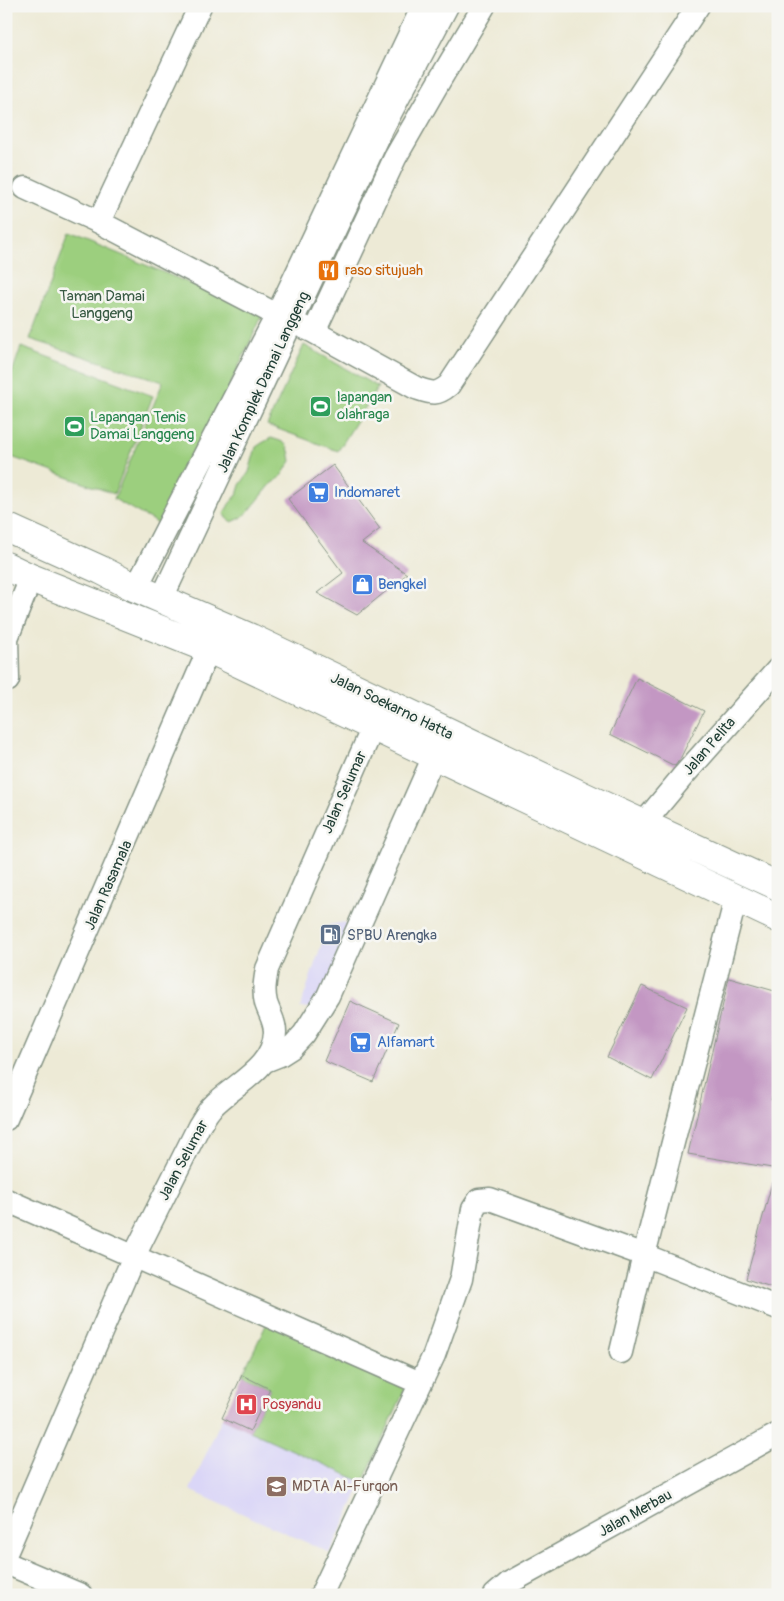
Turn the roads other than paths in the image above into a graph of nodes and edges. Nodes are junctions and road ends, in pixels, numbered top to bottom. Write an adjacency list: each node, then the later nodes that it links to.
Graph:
1 (200, 6): 9 (street)
2 (484, 6): 5 (street)
3 (698, 6): 11 (street)
4 (437, 9): 5 (street); 6 (street, Jalan Komplek Damai Langgeng)
5 (468, 33): 7 (street)
6 (376, 124): 7 (street); 10 (street, Jalan Komplek Damai Langgeng)
7 (406, 138): 11 (street)
8 (25, 188): 9 (street)
9 (98, 222): 10 (street)
10 (284, 318): 11 (street); 15 (street, Jalan Komplek Damai Langgeng); 16 (street, Jalan Komplek Damai Langgeng)
11 (314, 332)
12 (6, 527): 15 (main road, Jalan Soekarno Hatta)
13 (6, 566): 14 (main road, Jalan Soekarno Hatta)
14 (31, 578): 17 (main road, Jalan Soekarno Hatta); 19 (street)
15 (136, 588): 16 (main road, Jalan Soekarno Hatta)
16 (162, 598): 22 (main road, Jalan Soekarno Hatta)
17 (210, 650): 20 (main road, Jalan Soekarno Hatta); 27 (street, Jalan Rasamala)
18 (778, 669): 22 (street, Jalan Pelita)
19 (8, 680)
20 (373, 727): 21 (main road, Jalan Soekarno Hatta); 26 (street, Jalan Selumar)
21 (434, 756): 24 (main road, Jalan Soekarno Hatta); 26 (street)
22 (643, 824): 23 (main road, Jalan Soekarno Hatta)
23 (778, 886)
24 (736, 898): 25 (main road, Jalan Soekarno Hatta); 29 (street)
25 (778, 918)
26 (265, 1061): 30 (street, Jalan Selumar)
27 (6, 1119)
28 (6, 1200): 30 (street)
29 (644, 1255): 31 (street); 32 (street); 33 (street)
30 (134, 1256): 33 (street); 35 (street, Jalan Selumar)
31 (778, 1308)
32 (621, 1352)
33 (420, 1382): 38 (street)
34 (778, 1434): 39 (street, Jalan Merbau)
35 (6, 1553)
36 (6, 1563): 37 (street)
37 (81, 1595)
38 (322, 1595)
39 (495, 1595)

